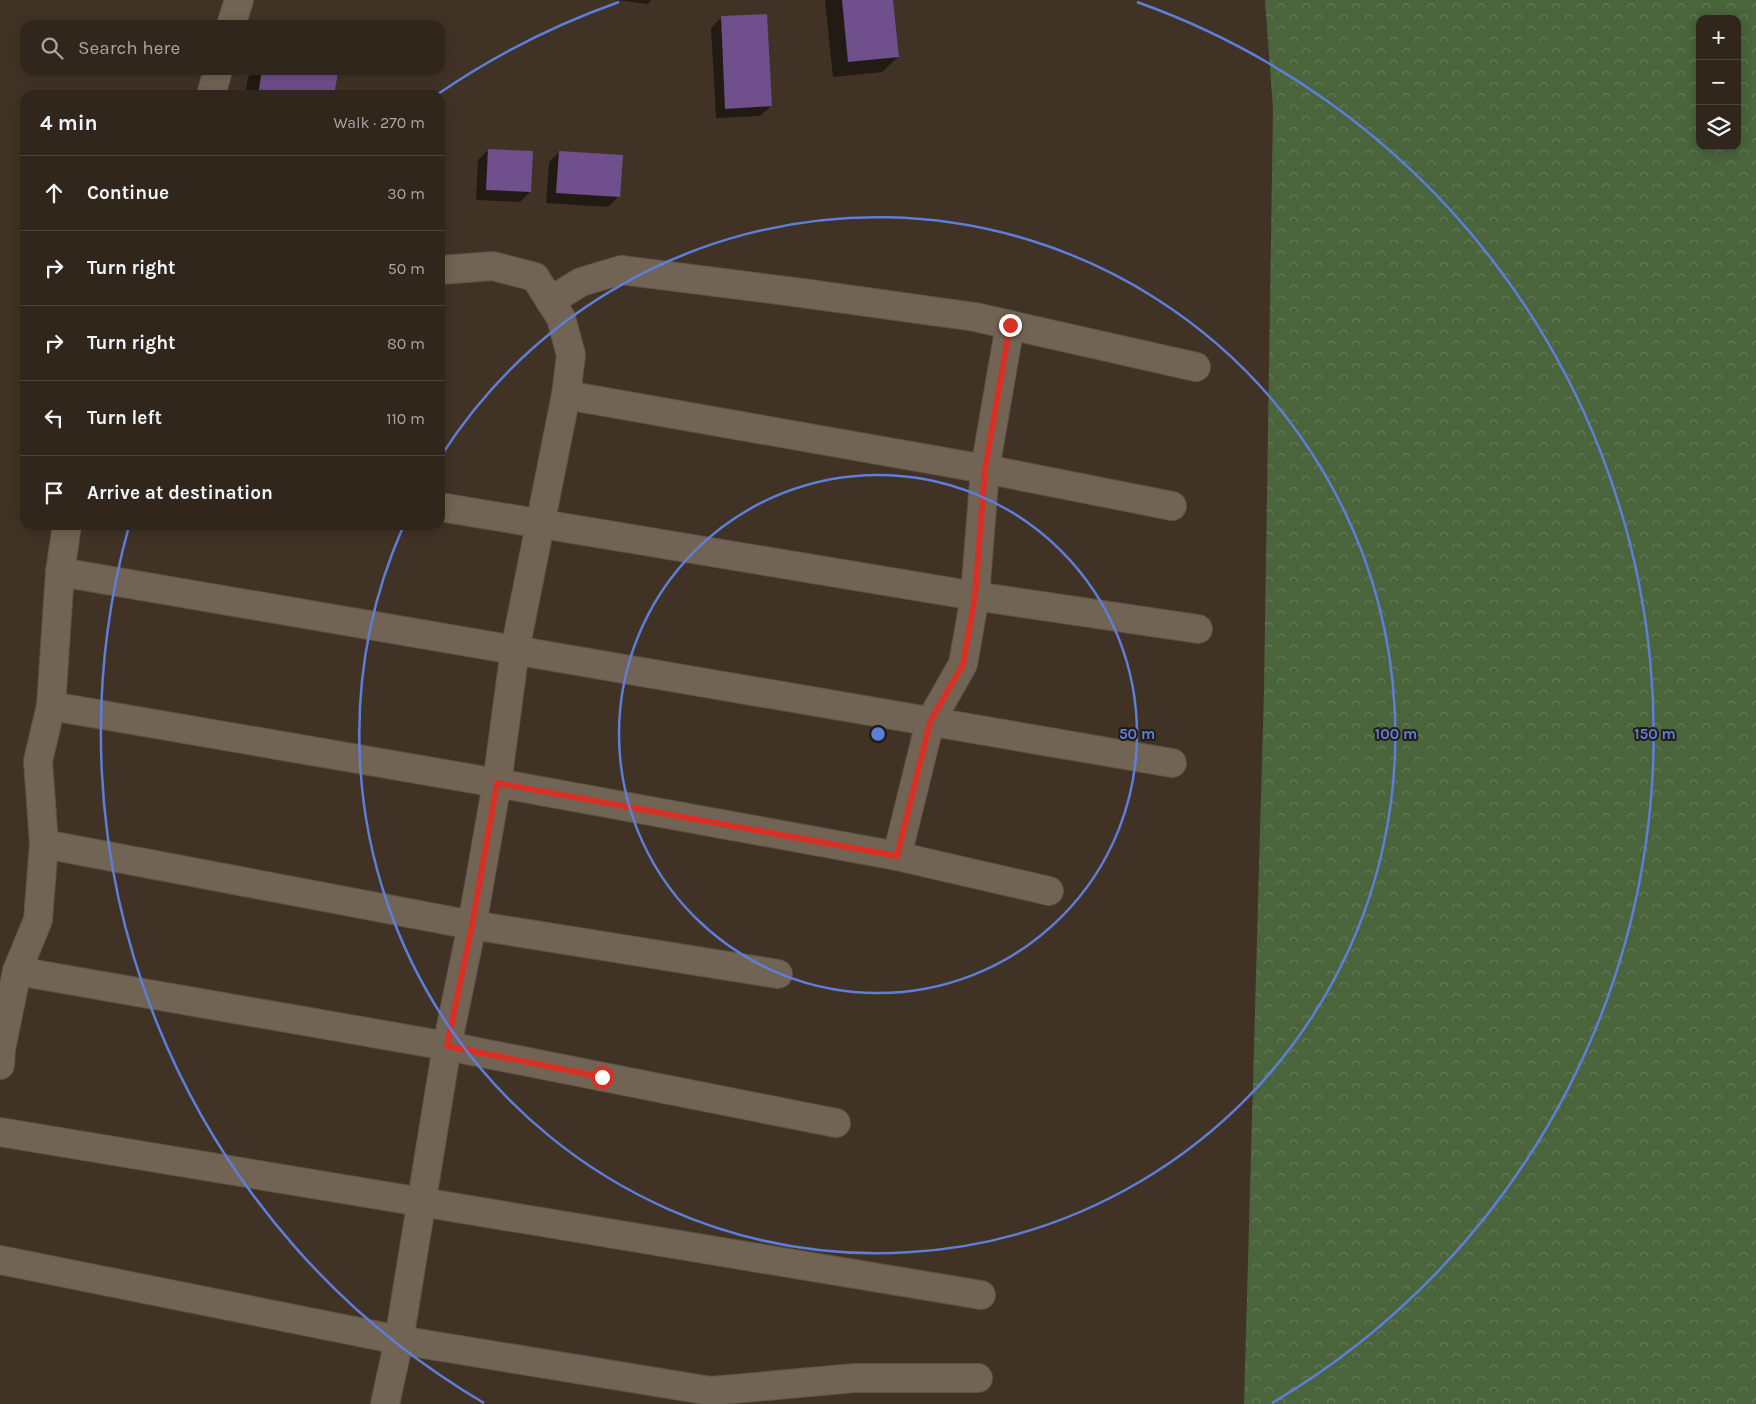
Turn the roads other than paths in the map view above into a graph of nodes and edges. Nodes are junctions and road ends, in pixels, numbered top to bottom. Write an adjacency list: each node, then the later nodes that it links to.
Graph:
1 (239, 0): 2 (street)
2 (233, 20)
3 (217, 75): 4 (street)
4 (212, 90)
5 (445, 270): 6 (street)
6 (550, 301): 7 (street); 9 (street)
7 (1010, 325): 8 (street); 10 (street)
8 (1196, 367)
9 (566, 395): 10 (street); 13 (street)
10 (985, 469): 11 (street); 16 (street)
11 (1172, 506)
12 (445, 508): 13 (street)
13 (541, 525): 16 (street); 18 (street)
14 (66, 530): 15 (street)
15 (60, 572): 18 (street); 19 (street)
16 (975, 596): 17 (street); 20 (street)
17 (1198, 629)
18 (515, 650): 20 (street); 22 (street)
19 (52, 706): 22 (street); 23 (street)
20 (930, 722): 21 (street); 24 (street)
21 (1172, 763)
22 (497, 783): 24 (street); 26 (street)
23 (44, 844): 26 (street); 27 (street)
24 (897, 856): 25 (street)
25 (1049, 891)
26 (472, 925): 28 (street); 29 (street)
27 (17, 971): 29 (street); 30 (street)
28 (778, 974)
29 (447, 1046): 31 (street); 33 (street)
30 (0, 1066)
31 (836, 1123)
32 (0, 1132): 33 (street)
33 (420, 1202): 35 (street); 36 (street)
34 (0, 1260): 36 (street)
35 (981, 1295)
36 (398, 1340): 37 (street); 38 (street)
37 (978, 1378)
38 (385, 1404)

